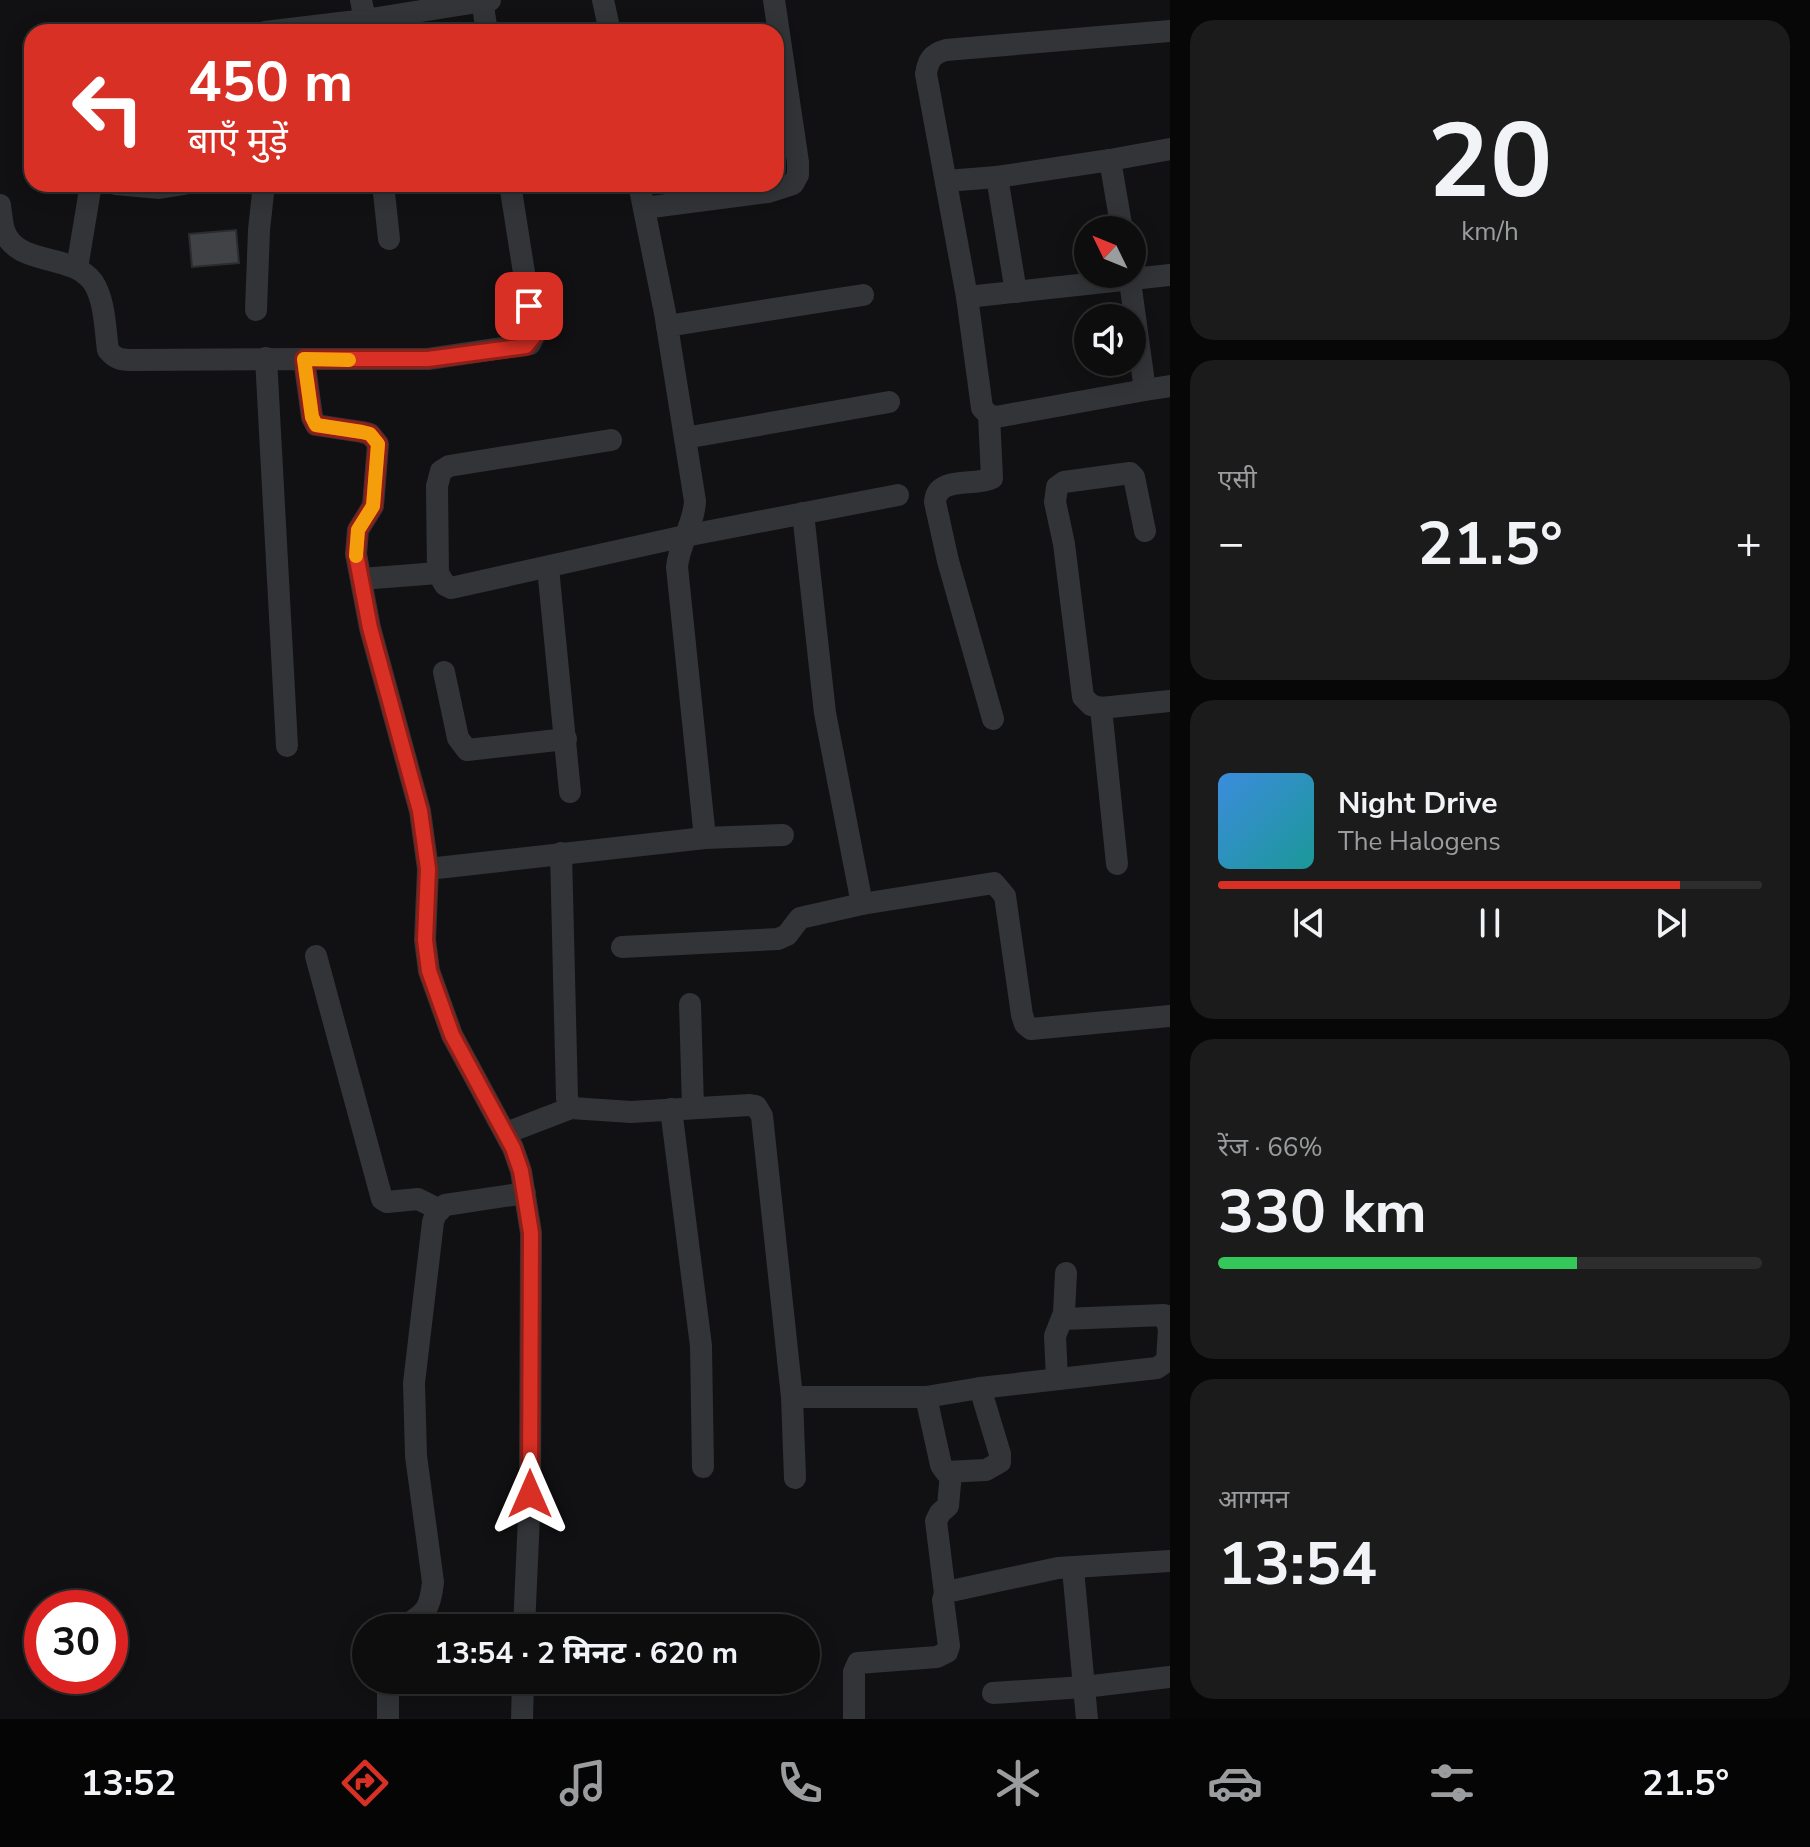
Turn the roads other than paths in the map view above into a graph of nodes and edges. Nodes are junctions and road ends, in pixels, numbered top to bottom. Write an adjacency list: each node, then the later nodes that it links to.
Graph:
1 (485, 0): 4 (street); 6 (street)
2 (603, 0): 7 (street)
3 (774, 0): 8 (street)
4 (364, 17): 5 (street)
5 (318, 24)
6 (486, 24)
7 (608, 24)
8 (776, 24)
9 (1170, 31): 14 (street)
10 (784, 90): 15 (street)
11 (1170, 149): 12 (street)
12 (1110, 160): 13 (street); 24 (street)
13 (997, 177): 14 (street); 33 (street)
14 (946, 181): 35 (street)
15 (784, 187)
16 (90, 192): 28 (street)
17 (263, 192): 36 (street)
18 (384, 192): 25 (street)
19 (511, 192): 39 (street)
20 (641, 192): 23 (street)
21 (768, 192): 23 (street)
22 (0, 205): 26 (street)
23 (644, 208): 37 (street)
24 (1120, 216)
25 (389, 239)
26 (26, 253): 27 (street); 28 (street)
27 (0, 260)
28 (77, 268): 38 (street)
29 (1170, 275): 30 (street)
30 (1146, 276)
31 (1074, 284): 33 (street)
32 (1131, 288): 41 (street)
33 (1016, 292): 35 (street)
34 (863, 295): 37 (street)
35 (967, 297): 43 (street)
36 (256, 310)
37 (667, 326): 44 (street)
38 (266, 358): 39 (street); 58 (street)
39 (304, 359): 52 (street)
40 (1170, 386): 41 (street)
41 (1145, 390): 43 (street)
42 (889, 402): 44 (street)
43 (989, 415): 56 (street)
44 (685, 438): 49 (street)
45 (611, 440): 51 (street)
46 (898, 495): 47 (street)
47 (803, 513): 49 (street); 65 (street)
48 (1145, 531): 55 (street)
49 (685, 536): 50 (street); 61 (street)
50 (548, 568): 51 (street); 57 (street)
51 (438, 573): 52 (street)
52 (361, 579): 64 (street)
53 (444, 672): 57 (street)
54 (1170, 701): 55 (street)
55 (1101, 708): 63 (street)
56 (993, 719)
57 (566, 739): 59 (street)
58 (287, 746)
59 (570, 792)
60 (783, 835): 61 (street)
61 (705, 838): 62 (street)
62 (561, 853): 64 (street); 70 (street)
63 (1117, 864)
64 (428, 869): 72 (street)
65 (862, 904): 66 (street); 69 (street)
66 (622, 947)
67 (316, 956): 74 (street)
68 (690, 1004): 71 (street)
69 (1170, 1016)
70 (571, 1108): 71 (street); 72 (street)
71 (682, 1108): 79 (street); 81 (street)
72 (506, 1133): 73 (street)
73 (525, 1193): 74 (street); 88 (street)
74 (440, 1210): 87 (street)
75 (1066, 1273): 76 (street)
76 (1063, 1319): 77 (street); 77 (street)
77 (1057, 1379): 78 (street)
78 (980, 1388): 80 (street); 82 (street)
79 (792, 1397): 80 (street); 83 (street)
80 (926, 1397): 82 (street)
81 (703, 1467)
82 (951, 1473): 86 (street)
83 (795, 1478)
84 (1170, 1561): 85 (street)
85 (1073, 1569): 86 (street); 90 (street)
86 (945, 1594): 96 (street)
87 (424, 1614)
88 (525, 1614)
89 (1170, 1677): 90 (street)
90 (1084, 1687): 91 (street); 97 (street)
91 (993, 1693)
92 (388, 1694): 94 (street)
93 (523, 1694): 95 (street)
94 (388, 1719)
95 (522, 1719)
96 (854, 1719)
97 (1087, 1719)

